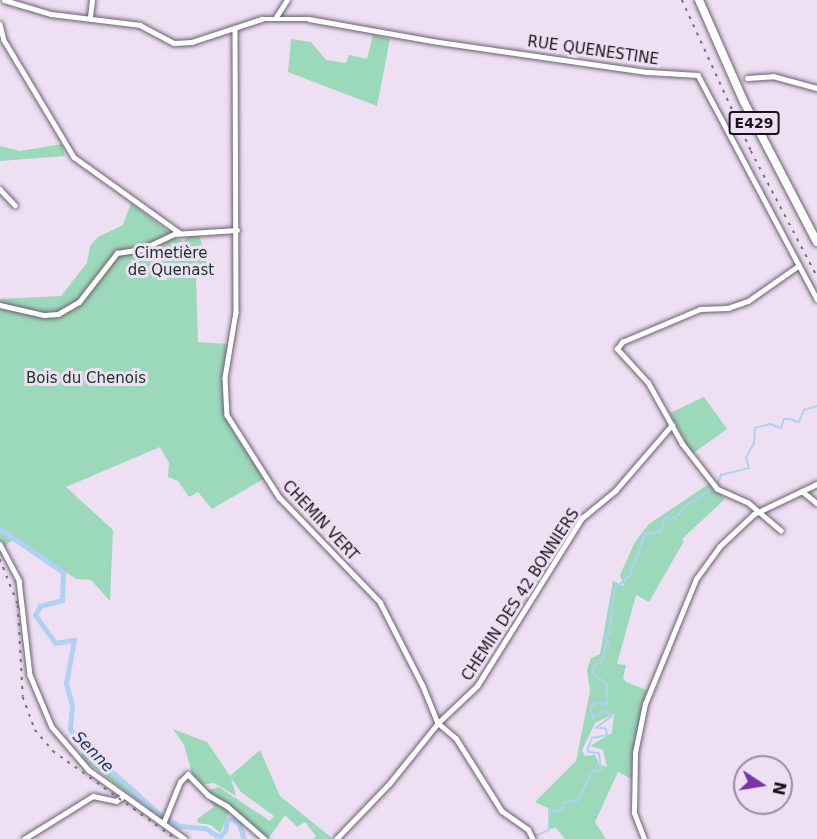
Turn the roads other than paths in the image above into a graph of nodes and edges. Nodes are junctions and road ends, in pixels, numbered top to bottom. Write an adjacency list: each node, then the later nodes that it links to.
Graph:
1 (4, 0): 6 (street, RUE QUENESTINE)
2 (92, 0): 6 (street)
3 (287, 0): 7 (street)
4 (699, 0): 17 (highway, E429)
5 (704, 0): 15 (highway, E429)
6 (90, 17): 9 (street, RUE QUENESTINE)
7 (276, 17): 9 (street, RUE QUENESTINE); 18 (street, RUE QUENESTINE)
8 (0, 24): 16 (street)
9 (235, 28): 14 (street, CHEMIN VERT)
10 (747, 78): 11 (street)
11 (817, 88)
12 (0, 189): 13 (street)
13 (15, 205)
14 (237, 230): 16 (street); 28 (street, CHEMIN VERT)
15 (817, 232)
16 (180, 233): 20 (street)
17 (817, 242)
18 (798, 266): 19 (street, RUE QUENESTINE); 21 (street)
19 (817, 299)
20 (0, 305)
21 (672, 425): 25 (street); 28 (street, CHEMIN DES 42 BONNIERS)
22 (817, 484): 23 (street)
23 (802, 491): 24 (street); 25 (street)
24 (817, 503)
25 (758, 511): 26 (street); 37 (street)
26 (781, 531)
27 (0, 544): 29 (street)
28 (438, 723): 32 (street, CHEMIN VERT); 36 (street, CHEMIN DES 42 BONNIERS)
29 (124, 796): 30 (street); 31 (street)
30 (165, 820): 34 (street); 35 (street)
31 (34, 837): 33 (street)
32 (532, 837)
33 (24, 839)
34 (185, 839)
35 (265, 839)
36 (336, 839)
37 (644, 839)

